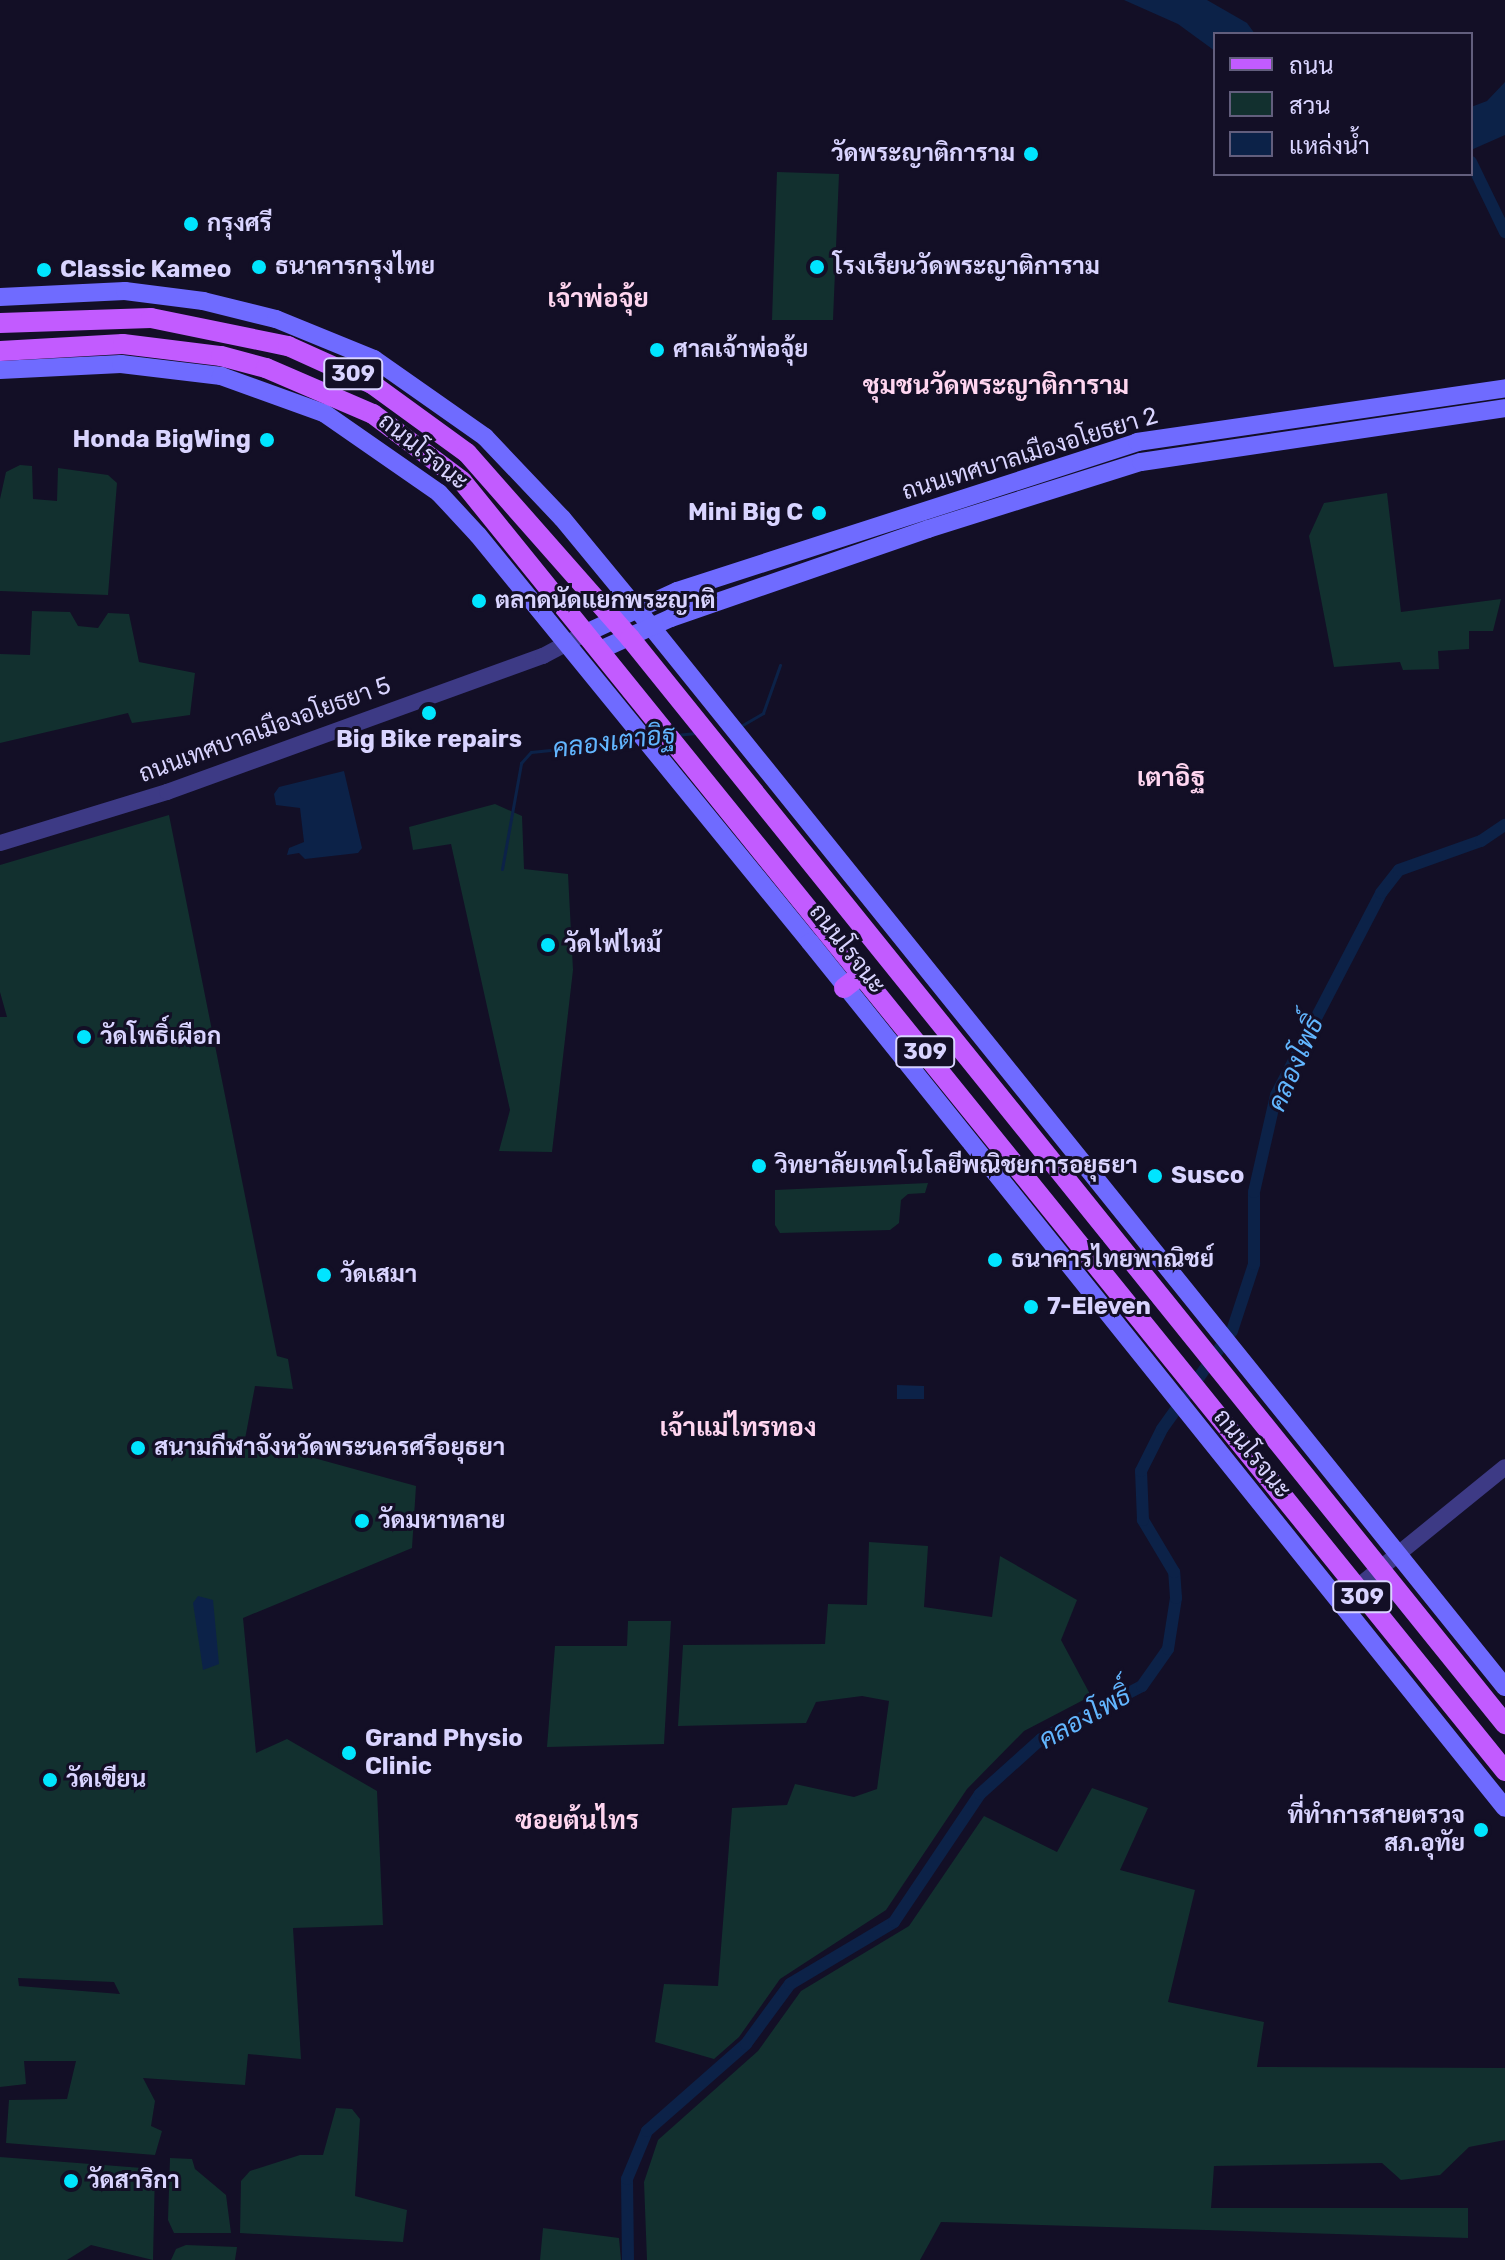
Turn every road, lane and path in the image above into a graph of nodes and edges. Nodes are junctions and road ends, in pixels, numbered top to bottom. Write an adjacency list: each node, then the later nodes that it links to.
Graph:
1 (0, 297): 7 (main road, ถนนโรจนะ)
2 (0, 323): 8 (main road, ถนนโรจนะ / 309)
3 (0, 351): 10 (main road, ถนนโรจนะ / 309)
4 (0, 370): 12 (main road, ถนนโรจนะ)
5 (1505, 388): 7 (main road, ถนนเทศบาลเมืองอโยธยา 2)
6 (1505, 408): 9 (main road, ถนนเทศบาลเมืองอโยธยา 2)
7 (637, 609): 8 (main road, ถนนเทศบาลเมืองอโยธยา 2); 9 (main road, ถนนโรจนะ)
8 (614, 620): 10 (main road, ถนนเทศบาลเมืองอโยธยา 2); 11 (main road, ถนนโรจนะ / 309)
9 (650, 627): 11 (main road, ถนนเทศบาลเมืองอโยธยา 2); 17 (main road, ถนนโรจนะ)
10 (586, 633): 12 (street, ถนนเทศบาลเมืองอโยธยา 5); 13 (main road, ถนนโรจนะ / 309)
11 (630, 638): 13 (main road, ถนนเทศบาลเมืองอโยธยา 2); 18 (main road, ถนนโรจนะ / 309)
12 (564, 643): 14 (street, ถนนเทศบาลเมืองอโยธยา 5); 15 (main road, ถนนโรจนะ)
13 (600, 650): 15 (street, ถนนเทศบาลเมืองอโยธยา 5); 19 (main road, ถนนโรจนะ / 309)
14 (544, 656): 15 (street, ถนนเทศบาลเมืองอโยธยา 5); 16 (street, ถนนเทศบาลเมืองอโยธยา 5)
15 (578, 658): 20 (main road, ถนนโรจนะ)
16 (0, 843)
17 (904, 944): 18 (main road); 22 (main road, ถนนโรจนะ)
18 (886, 957): 23 (main road, ถนนโรจนะ / 309)
19 (862, 974): 20 (main road); 24 (main road, ถนนโรจนะ / 309)
20 (844, 988): 28 (main road, ถนนโรจนะ)
21 (1505, 1467): 22 (street)
22 (1398, 1554): 23 (street); 25 (main road, ถนนโรจนะ)
23 (1379, 1570): 24 (street); 26 (main road, ถนนโรจนะ / 309)
24 (1355, 1589): 27 (main road, ถนนโรจนะ / 309)
25 (1505, 1687)
26 (1505, 1724)
27 (1505, 1771)
28 (1505, 1808)

